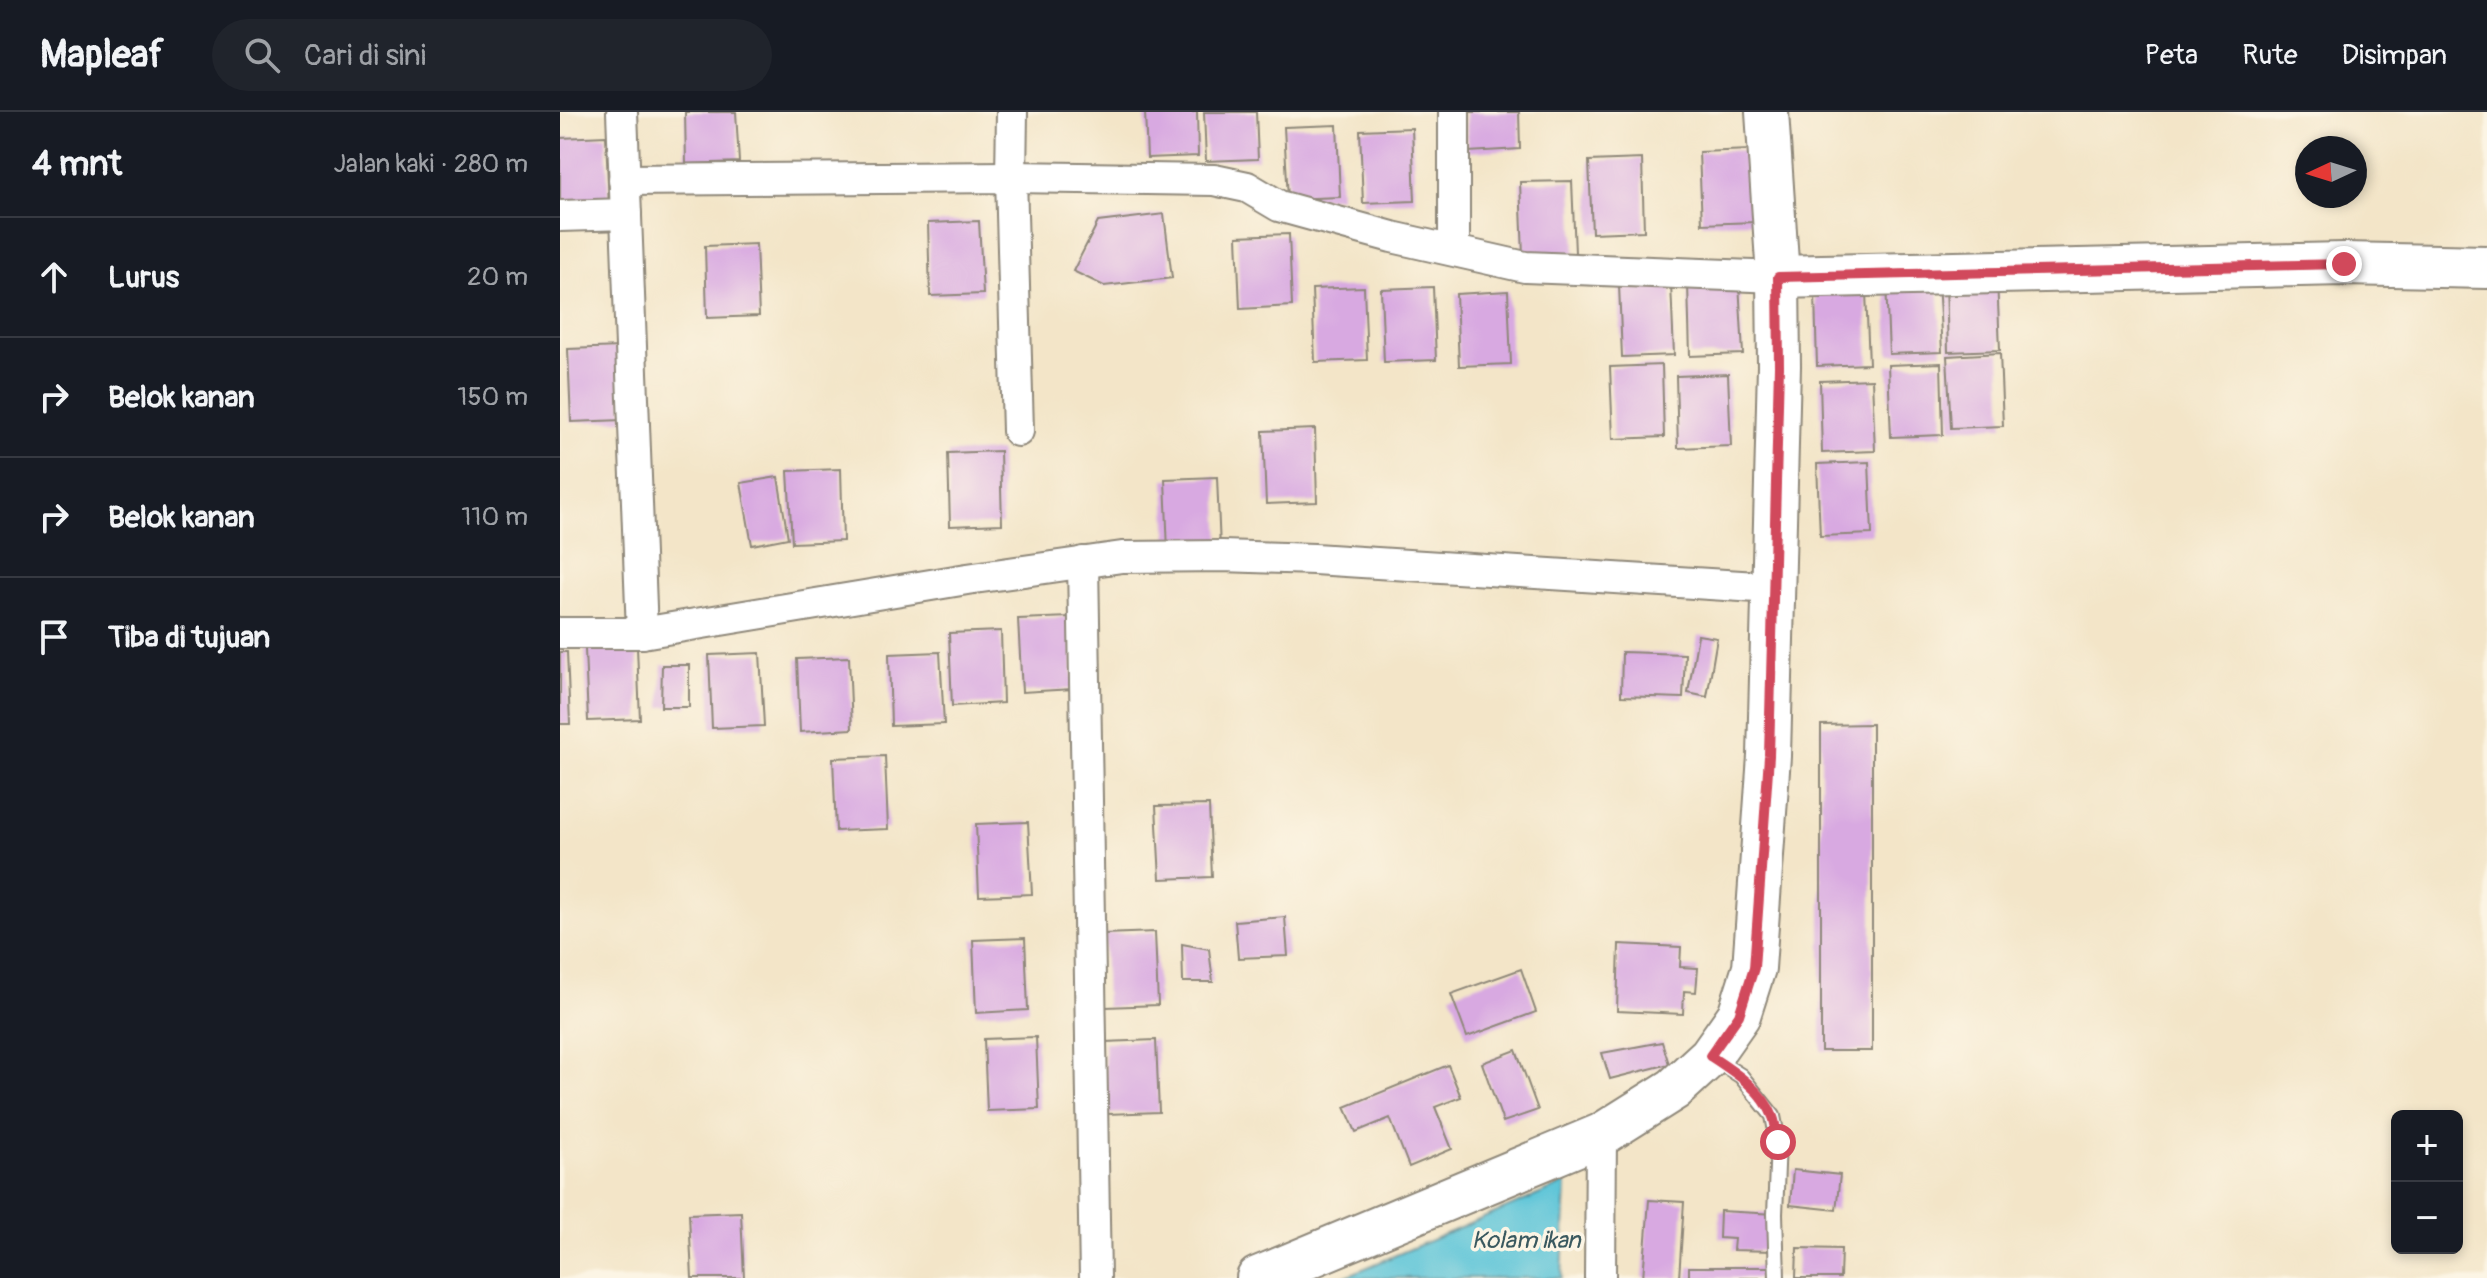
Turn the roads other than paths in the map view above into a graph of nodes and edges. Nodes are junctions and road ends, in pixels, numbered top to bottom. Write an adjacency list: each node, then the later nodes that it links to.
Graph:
1 (622, 112): 6 (street)
2 (1012, 112): 5 (street)
3 (1454, 112): 9 (street)
4 (1767, 112): 11 (street)
5 (1011, 177): 6 (street); 9 (street); 12 (street)
6 (624, 180): 7 (street)
7 (626, 214): 8 (street); 16 (street)
8 (560, 216)
9 (1454, 250): 11 (street)
10 (2487, 267): 11 (street)
11 (1778, 277): 14 (street)
12 (1018, 431)
13 (1083, 562): 14 (street); 16 (street); 19 (street)
14 (1773, 588): 17 (street)
15 (560, 633): 16 (street)
16 (642, 633)
17 (1710, 1056): 18 (street); 22 (lane)
18 (1601, 1135): 20 (street); 21 (street)
19 (1095, 1278)
20 (1258, 1278)
21 (1600, 1278)
22 (1777, 1278)

